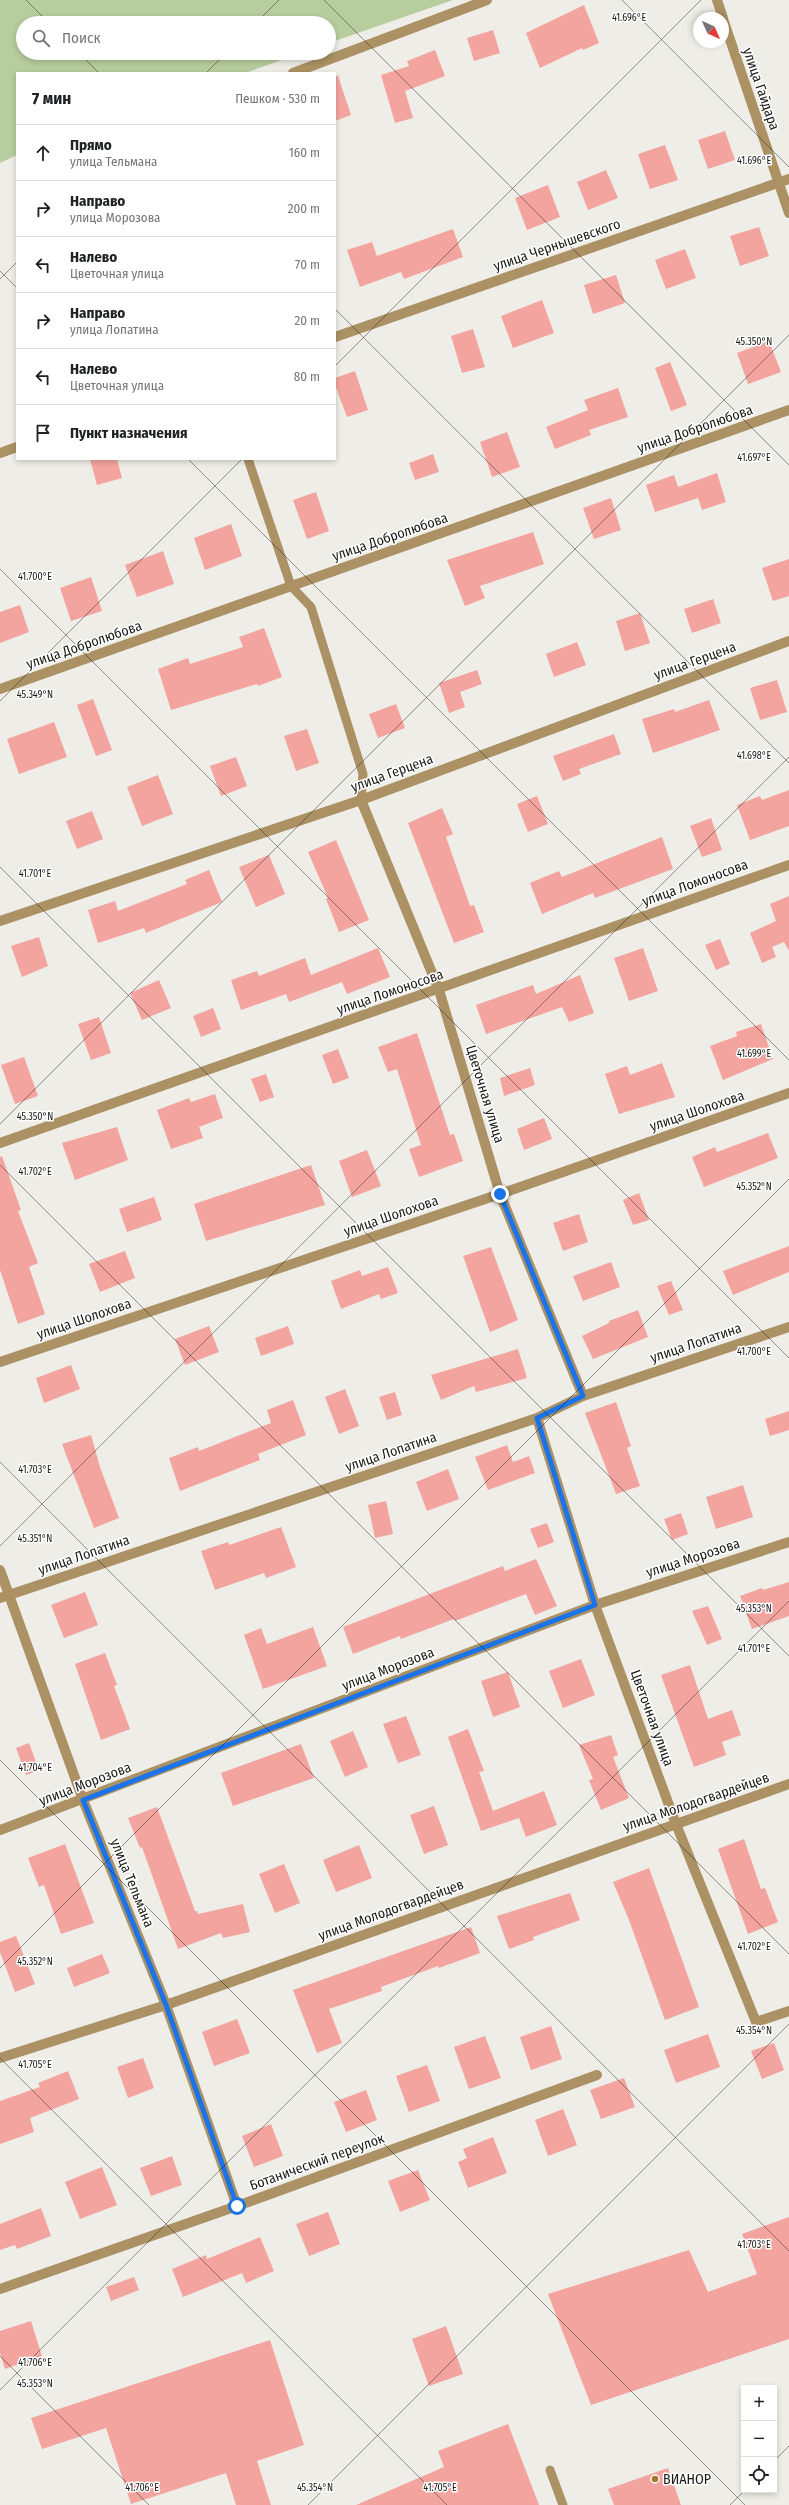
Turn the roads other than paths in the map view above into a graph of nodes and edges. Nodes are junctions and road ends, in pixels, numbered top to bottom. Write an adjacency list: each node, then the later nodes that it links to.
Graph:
1 (487, 0): 5 (street)
2 (717, 0): 3 (street, улица Гайдара)
3 (721, 12)
4 (729, 36): 9 (street, улица Гайдара)
5 (336, 57)
6 (328, 60): 7 (street)
7 (296, 72)
8 (789, 179): 9 (street, улица Чернышевского)
9 (778, 183): 10 (street, улица Гайдара); 11 (street, улица Чернышевского)
10 (789, 213)
11 (336, 337)
12 (789, 410): 16 (street, улица Добролюбова)
13 (16, 447): 14 (street)
14 (0, 453)
15 (248, 460): 16 (lane)
16 (292, 586): 18 (street, улица Добролюбова); 19 (lane)
17 (789, 641): 19 (street, улица Герцена)
18 (0, 689)
19 (361, 800): 21 (street, улица Герцена); 22 (street, Цветочная улица)
20 (789, 865): 22 (street, улица Ломоносова)
21 (0, 921)
22 (439, 990): 24 (street, улица Ломоносова); 25 (street, Цветочная улица)
23 (789, 1093): 25 (street, улица Шолохова)
24 (0, 1143)
25 (500, 1194): 27 (street, улица Шолохова); 28 (street, Цветочная улица)
26 (789, 1327): 28 (street, улица Лопатина)
27 (0, 1362)
28 (583, 1396): 29 (street, улица Лопатина)
29 (537, 1418): 32 (street, улица Лопатина); 33 (street, Цветочная улица)
30 (789, 1542): 33 (street, улица Морозова)
31 (0, 1570): 32 (street, улица Тельмана)
32 (4, 1597): 35 (street, улица Тельмана)
33 (595, 1605): 35 (street, улица Морозова); 36 (street, Цветочная улица)
34 (789, 1784): 36 (street, улица Молодогвардейцев)
35 (83, 1800): 37 (street, улица Морозова); 38 (street, улица Тельмана)
36 (676, 1824): 38 (street, улица Молодогвардейцев); 39 (street, Цветочная улица)
37 (0, 1830)
38 (166, 2005): 40 (street, улица Молодогвардейцев); 42 (street, улица Тельмана)
39 (789, 2011)
40 (0, 2058)
41 (597, 2075): 42 (street, Ботанический переулок)
42 (237, 2206): 43 (street, Ботанический переулок)
43 (0, 2289)
44 (550, 2470): 45 (lane)
45 (563, 2505)

